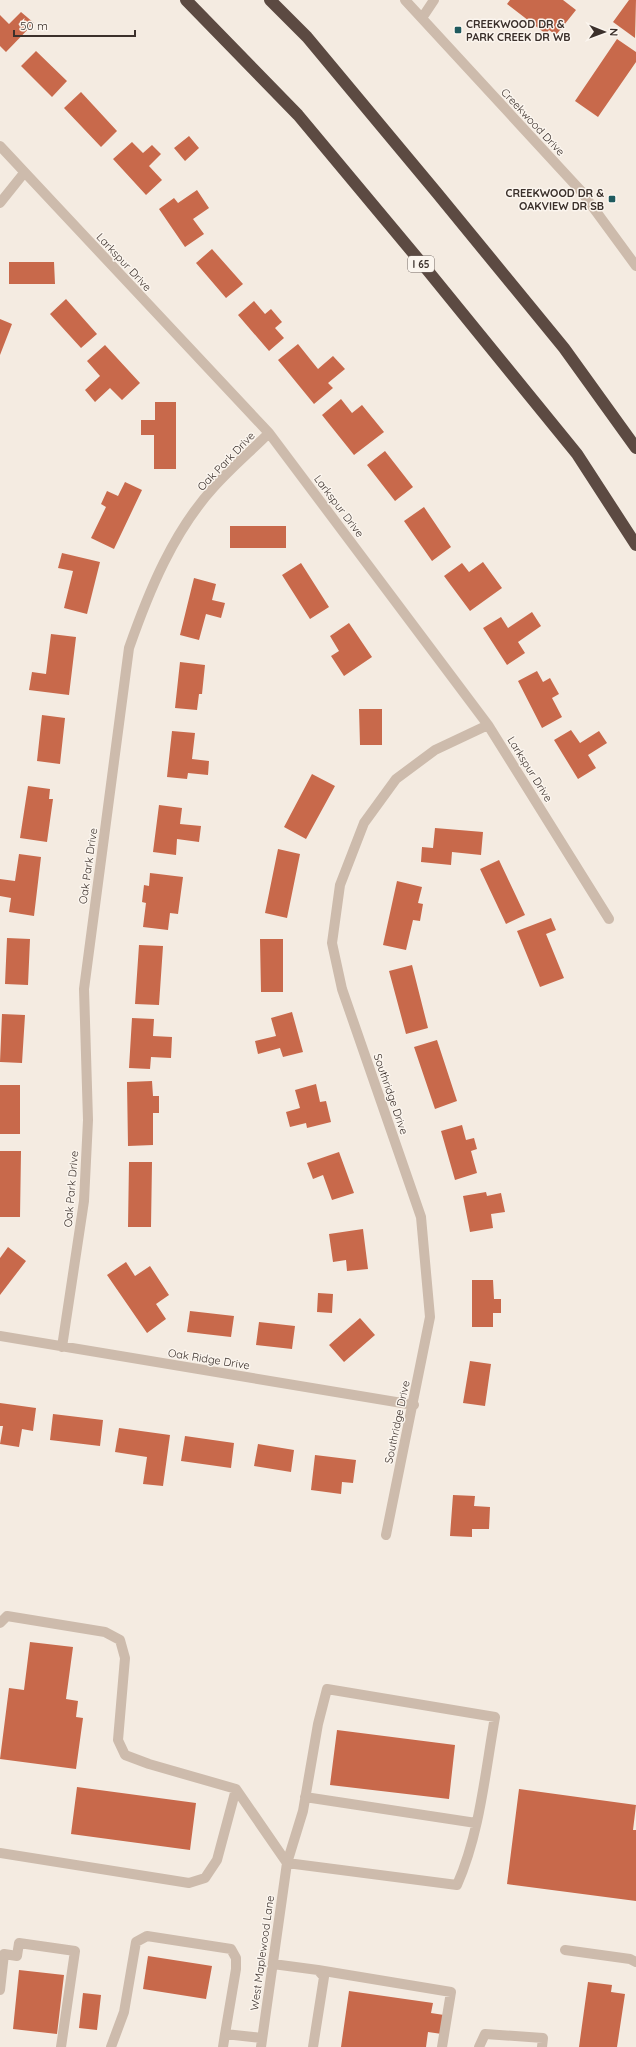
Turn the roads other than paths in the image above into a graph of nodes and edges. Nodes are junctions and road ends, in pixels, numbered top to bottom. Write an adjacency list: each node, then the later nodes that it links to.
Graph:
1 (186, 0): 12 (highway, I 65)
2 (270, 0): 11 (highway)
3 (405, 0): 5 (street, Creekwood Drive)
4 (434, 0): 5 (street)
5 (422, 18): 9 (street, Creekwood Drive)
6 (0, 146): 7 (street, Larkspur Drive)
7 (24, 173): 8 (street); 10 (street, Larkspur Drive)
8 (0, 203)
9 (636, 266)
10 (269, 433): 13 (street, Larkspur Drive); 16 (street, Oak Park Drive)
11 (636, 448)
12 (636, 545)
13 (488, 725): 14 (street, Larkspur Drive); 17 (street, Southridge Drive)
14 (609, 919)
15 (0, 1336): 16 (street, Oak Ridge Drive)
16 (62, 1347): 17 (street, Oak Ridge Drive)
17 (414, 1405): 18 (street, Southridge Drive)
18 (386, 1535)
19 (0, 1623): 20 (street)
20 (236, 1789): 23 (street); 24 (street)
21 (305, 1797): 22 (street); 22 (street, West Maplewood Lane); 24 (street, West Maplewood Lane)
22 (476, 1823): 24 (street)
23 (0, 1853)
24 (287, 1863): 27 (street, West Maplewood Lane)
25 (565, 1950): 26 (street)
26 (636, 1962)
27 (273, 1964): 28 (street); 31 (street, West Maplewood Lane)
28 (318, 1970): 35 (street); 36 (street)
29 (0, 1990): 32 (street)
30 (225, 2034): 31 (street); 33 (street); 34 (street)
31 (262, 2043)
32 (61, 2047)
33 (111, 2047)
34 (223, 2047)
35 (313, 2047)
36 (442, 2047)
37 (479, 2047): 38 (street)
38 (542, 2047)

